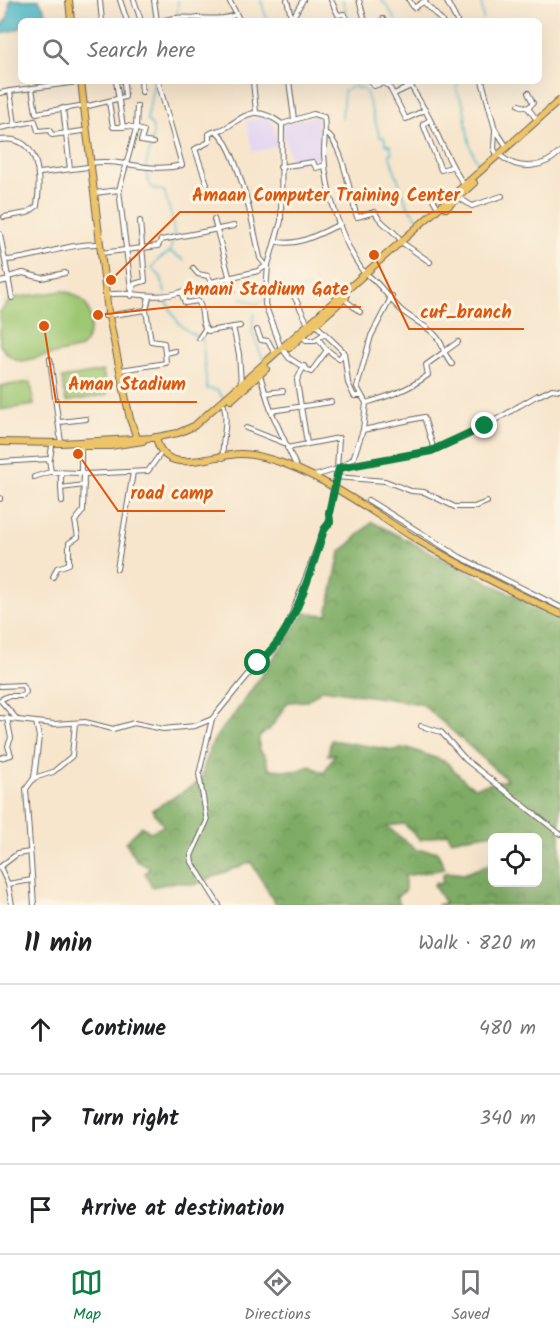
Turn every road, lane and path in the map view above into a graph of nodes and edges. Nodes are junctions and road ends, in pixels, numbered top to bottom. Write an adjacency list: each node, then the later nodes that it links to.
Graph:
1 (70, 0): 15 (main road)
2 (120, 0): 17 (street)
3 (134, 0): 18 (street)
4 (154, 0): 19 (street)
5 (230, 0): 14 (street)
6 (287, 0): 22 (street)
7 (303, 0): 23 (street)
8 (331, 0): 24 (street)
9 (359, 0): 25 (street)
10 (409, 0): 13 (street)
11 (446, 0): 27 (street)
12 (100, 1): 16 (street)
13 (425, 1): 26 (street)
14 (235, 15): 20 (street); 21 (street)
15 (73, 18)
16 (102, 18)
17 (127, 18)
18 (140, 18)
19 (159, 18)
20 (216, 18)
21 (238, 18)
22 (292, 18)
23 (293, 18)
24 (347, 18)
25 (364, 18)
26 (439, 18)
27 (455, 18)
28 (59, 84): 41 (street)
29 (79, 84): 51 (main road)
30 (116, 84): 47 (street)
31 (124, 84): 47 (street)
32 (141, 84): 43 (street)
33 (159, 84): 79 (street)
34 (253, 84): 56 (street)
35 (289, 84): 58 (street)
36 (373, 84): 37 (street)
37 (387, 84)
38 (387, 84): 46 (street)
39 (483, 84): 67 (street)
40 (411, 86): 46 (street); 55 (street)
41 (32, 88): 42 (street); 57 (street)
42 (10, 91): 44 (street); 63 (street)
43 (142, 92)
44 (0, 93)
45 (528, 93): 54 (street)
46 (394, 94): 55 (street)
47 (118, 99): 48 (street); 64 (street)
48 (109, 102): 51 (street); 64 (street)
49 (560, 103): 60 (main road); 76 (main road)
50 (519, 105): 54 (street)
51 (82, 106): 53 (street); 69 (main road); 77 (main road)
52 (137, 106): 66 (street)
53 (63, 108): 57 (street); 71 (street)
54 (528, 108): 60 (street)
55 (425, 110): 59 (street)
56 (256, 112): 62 (street); 68 (street)
57 (36, 113): 61 (street)
58 (294, 119): 62 (street); 70 (street)
59 (431, 119): 81 (street); 81 (street)
60 (537, 121): 74 (main road)
61 (35, 122): 63 (street); 71 (street)
62 (282, 124): 80 (street)
63 (15, 125): 65 (street)
64 (123, 127): 66 (street)
65 (0, 128)
66 (136, 129): 73 (street); 79 (street)
67 (495, 129): 74 (street); 76 (street)
68 (215, 130): 84 (street); 107 (street)
69 (83, 131): 71 (street); 77 (main road)
70 (324, 132): 78 (street); 100 (street)
71 (67, 133): 82 (street)
72 (0, 140): 83 (street)
73 (153, 143)
74 (507, 148): 76 (main road)
75 (560, 152): 76 (street)
76 (500, 156): 85 (main road); 90 (main road)
77 (89, 165): 79 (street); 82 (street); 88 (main road); 101 (main road)
78 (326, 165): 80 (street); 95 (street)
79 (125, 166): 86 (street)
80 (280, 166): 99 (street)
81 (451, 167): 85 (street)
82 (70, 169): 83 (street)
83 (40, 173): 92 (street)
84 (207, 184)
85 (465, 186): 91 (main road)
86 (119, 190): 88 (street); 103 (street)
87 (429, 192): 91 (street)
88 (94, 193): 104 (main road)
89 (502, 196): 90 (street)
90 (458, 197): 100 (main road)
91 (439, 209): 100 (main road)
92 (4, 217)
93 (214, 219): 97 (street)
94 (140, 221): 102 (street)
95 (340, 224): 99 (street); 110 (street)
96 (234, 226): 97 (street)
97 (217, 230): 102 (street); 111 (street)
98 (0, 234): 105 (street)
99 (275, 241): 107 (street)
100 (403, 243): 106 (street); 110 (main road)
101 (96, 244): 105 (street); 125 (main road)
102 (143, 248): 103 (street); 114 (street)
103 (125, 250): 104 (street); 114 (street)
104 (101, 253): 117 (main road)
105 (6, 260): 112 (street)
106 (430, 262)
107 (267, 267): 111 (street); 136 (street)
108 (193, 268): 111 (street)
109 (65, 273): 112 (street)
110 (367, 275): 119 (street); 122 (main road); 126 (main road)
111 (229, 277): 115 (street)
112 (9, 278): 113 (street); 121 (street)
113 (0, 282)
114 (131, 289): 118 (street)
115 (232, 291)
116 (292, 292): 126 (street)
117 (106, 295): 118 (street); 125 (main road)
118 (131, 296): 120 (street)
119 (392, 296): 140 (street); 152 (street)
120 (148, 297): 123 (street); 129 (street)
121 (12, 298)
122 (344, 298): 124 (street); 126 (main road)
123 (146, 310): 125 (street); 141 (street)
124 (360, 312)
125 (107, 316): 146 (main road); 162 (main road)
126 (312, 324): 131 (street); 132 (main road); 136 (main road)
127 (240, 326): 128 (street)
128 (233, 327): 129 (street); 148 (street)
129 (205, 328): 133 (street)
130 (257, 330): 142 (street)
131 (324, 334): 134 (street); 139 (street)
132 (302, 336): 134 (street); 136 (main road)
133 (200, 337)
134 (318, 338): 137 (street)
135 (458, 342): 140 (street)
136 (283, 350): 142 (main road); 145 (street); 147 (main road)
137 (327, 350): 139 (street); 145 (street)
138 (175, 351): 141 (street)
139 (344, 352): 152 (street)
140 (444, 352): 144 (street); 154 (street)
141 (166, 353): 146 (street)
142 (275, 355): 148 (main road)
143 (50, 359): 159 (street)
144 (452, 364)
145 (303, 366): 156 (street)
146 (122, 370): 162 (main road)
147 (260, 374): 151 (street); 155 (main road)
148 (241, 385): 163 (main road)
149 (283, 390): 151 (street)
150 (560, 390): 170 (street)
151 (266, 393): 157 (street)
152 (361, 396): 154 (street)
153 (331, 402): 156 (street)
154 (366, 403): 161 (street)
155 (224, 406): 163 (main road); 172 (street)
156 (300, 406): 157 (street); 166 (street)
157 (271, 411): 169 (street)
158 (86, 419): 159 (street)
159 (59, 422): 165 (street)
160 (246, 428): 169 (street)
161 (363, 430): 170 (street); 176 (street)
162 (135, 439): 163 (main road); 165 (main road); 168 (main road)
163 (155, 439): 171 (main road)
164 (0, 443): 165 (main road); 167 (main road)
165 (61, 443)
166 (307, 443): 169 (street); 176 (street)
167 (52, 446): 168 (main road); 173 (street)
168 (81, 446): 180 (street)
169 (286, 446): 175 (street)
170 (434, 450): 176 (street)
171 (160, 454): 172 (main road); 179 (street)
172 (223, 457): 175 (main road)
173 (50, 459): 174 (street); 177 (street)
174 (0, 462)
175 (298, 469): 181 (main road)
176 (338, 469): 181 (street); 183 (street)
177 (50, 472): 178 (street); 182 (street)
178 (61, 472): 180 (street); 186 (street)
179 (133, 472): 180 (street); 190 (street)
180 (82, 473): 184 (street)
181 (313, 476): 185 (main road)
182 (34, 477)
183 (336, 477): 185 (street); 189 (street)
184 (84, 485): 186 (street); 191 (street)
185 (334, 487): 193 (main road); 199 (street)
186 (61, 488): 188 (street)
187 (368, 500): 192 (street)
188 (62, 502)
189 (487, 502)
190 (117, 569)
191 (52, 577)
192 (560, 607)
193 (560, 614)
194 (0, 686): 195 (street)
195 (0, 700): 198 (street)
196 (0, 718): 197 (street)
197 (7, 718): 198 (street); 203 (street)
198 (16, 718): 200 (street)
199 (212, 719): 201 (street); 212 (street)
200 (35, 722): 201 (street); 204 (street)
201 (75, 723): 204 (street)
202 (421, 726): 205 (street)
203 (0, 758)
204 (34, 778): 206 (street)
205 (560, 834)
206 (30, 852): 207 (street); 208 (street)
207 (0, 867): 209 (street)
208 (32, 880): 209 (street); 211 (street)
209 (8, 885): 210 (street)
210 (12, 905)
211 (34, 905)
212 (219, 905)

